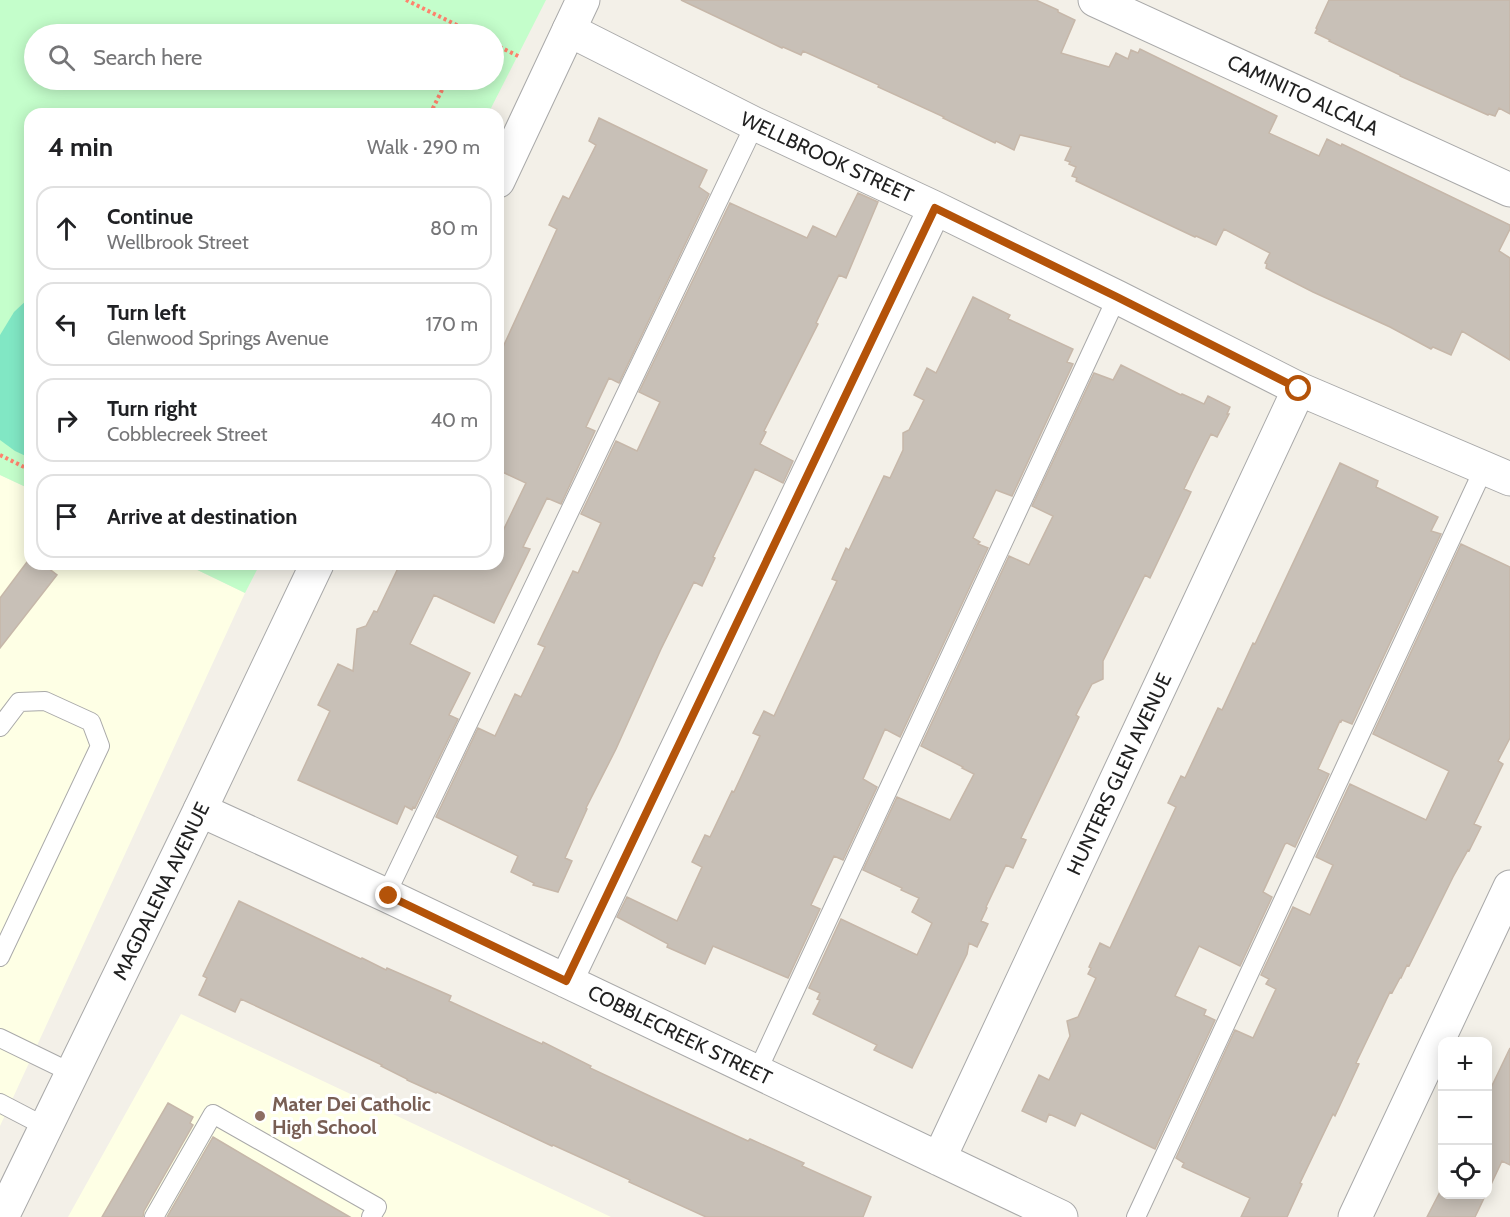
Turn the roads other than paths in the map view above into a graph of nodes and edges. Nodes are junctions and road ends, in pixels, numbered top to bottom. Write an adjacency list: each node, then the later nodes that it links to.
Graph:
1 (583, 0): 3 (street)
2 (1095, 0): 6 (street, CAMINITO ALCALA)
3 (569, 30): 4 (street, WELLBROOK STREET); 5 (street)
4 (755, 124): 7 (street, WELLBROOK STREET); 15 (lane)
5 (504, 168)
6 (1510, 190)
7 (935, 208): 8 (street, WELLBROOK STREET); 17 (street)
8 (1117, 297): 9 (street, WELLBROOK STREET); 19 (lane)
9 (1299, 389): 10 (street, WELLBROOK STREET); 23 (street, HUNTERS GLEN AVENUE)
10 (1497, 473): 28 (lane)
11 (314, 570): 13 (street, MAGDALENA AVENUE)
12 (0, 727): 16 (lane)
13 (200, 810): 15 (street, COBBLECREEK STREET); 20 (street, MAGDALENA AVENUE)
14 (1510, 887): 29 (street)
15 (386, 895): 17 (street, COBBLECREEK STREET)
16 (0, 957)
17 (566, 981): 19 (street, COBBLECREEK STREET)
18 (0, 1038): 20 (lane)
19 (757, 1072): 23 (street, COBBLECREEK STREET)
20 (72, 1073): 22 (street, MAGDALENA AVENUE)
21 (0, 1103): 22 (lane)
22 (46, 1127): 24 (street, MAGDALENA AVENUE)
23 (939, 1159): 27 (street, COBBLECREEK STREET)
24 (2, 1217)
25 (153, 1217): 26 (lane)
26 (371, 1217)
27 (1061, 1217)
28 (1136, 1217)
29 (1355, 1217)

